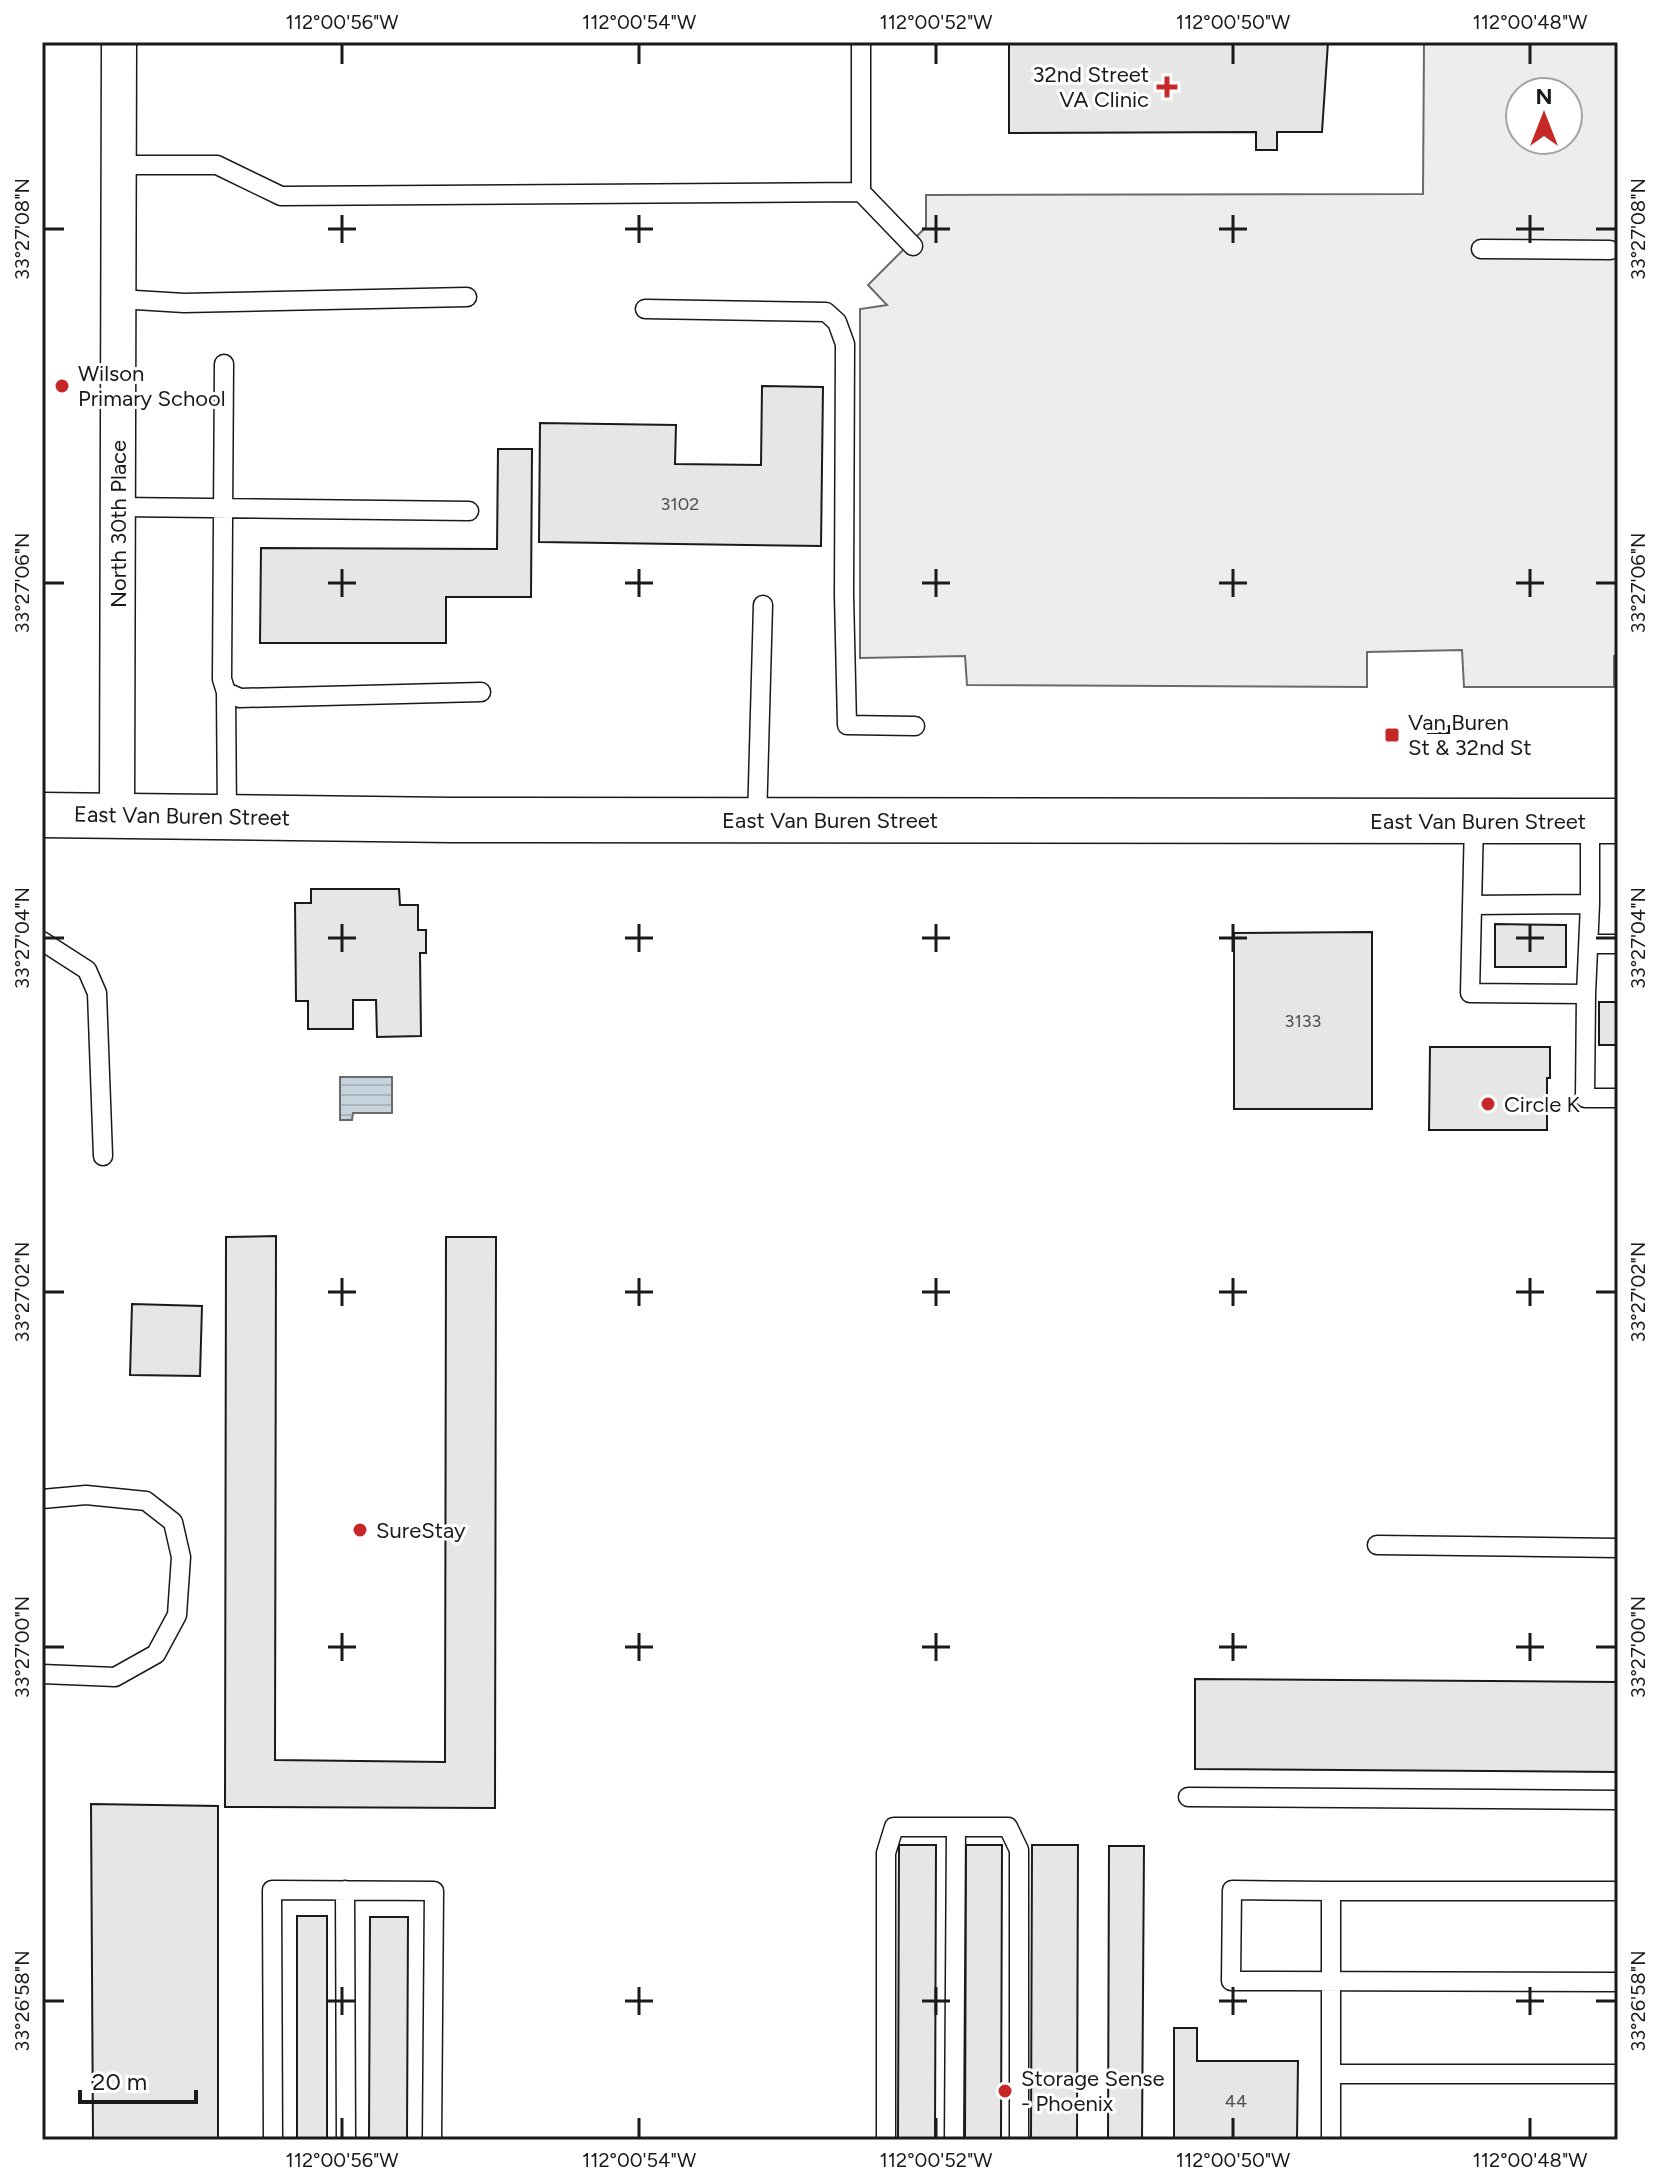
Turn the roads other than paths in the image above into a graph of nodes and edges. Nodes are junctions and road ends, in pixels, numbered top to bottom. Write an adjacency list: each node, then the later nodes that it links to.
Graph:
1 (119, 42): 3 (street, North 30th Place)
2 (861, 42): 4 (lane)
3 (119, 165): 4 (lane); 9 (street, North 30th Place)
4 (861, 192): 5 (lane)
5 (913, 246)
6 (1481, 249): 7 (lane)
7 (1610, 250)
8 (467, 297): 9 (lane)
9 (119, 299): 12 (street, North 30th Place)
10 (645, 309): 18 (lane)
11 (224, 364): 13 (lane)
12 (118, 507): 13 (lane); 20 (street, North 30th Place)
13 (224, 508): 14 (lane); 16 (lane)
14 (469, 511)
15 (763, 605): 22 (lane)
16 (226, 692): 17 (lane); 21 (lane)
17 (481, 692)
18 (915, 726)
19 (42, 815): 20 (main road, East Van Buren Street)
20 (117, 815): 21 (main road, East Van Buren Street)
21 (227, 817): 22 (main road, East Van Buren Street)
22 (757, 821): 23 (main road, East Van Buren Street)
23 (1474, 821): 24 (main road, East Van Buren Street); 26 (lane)
24 (1604, 821): 25 (lane)
25 (1590, 904): 26 (lane); 28 (lane)
26 (1472, 905): 30 (lane)
27 (42, 941): 32 (lane)
28 (1589, 944): 29 (lane); 30 (lane)
29 (1618, 944)
30 (1586, 994): 31 (lane)
31 (1618, 1098)
32 (103, 1156)
33 (42, 1499): 36 (lane)
34 (1377, 1545): 35 (lane)
35 (1618, 1548)
36 (42, 1674)
37 (1188, 1797): 38 (lane)
38 (1618, 1800)
39 (956, 1827): 50 (lane); 51 (lane); 52 (lane)
40 (345, 1890): 47 (lane); 48 (lane); 49 (lane)
41 (1331, 1891): 42 (lane); 43 (lane); 43 (lane)
42 (1618, 1891)
43 (1330, 1982): 44 (lane); 45 (lane)
44 (1618, 1982)
45 (1331, 2074): 46 (lane); 53 (lane)
46 (1618, 2074)
47 (273, 2140)
48 (346, 2140)
49 (432, 2140)
50 (886, 2140)
51 (954, 2140)
52 (1019, 2140)
53 (1331, 2140)

